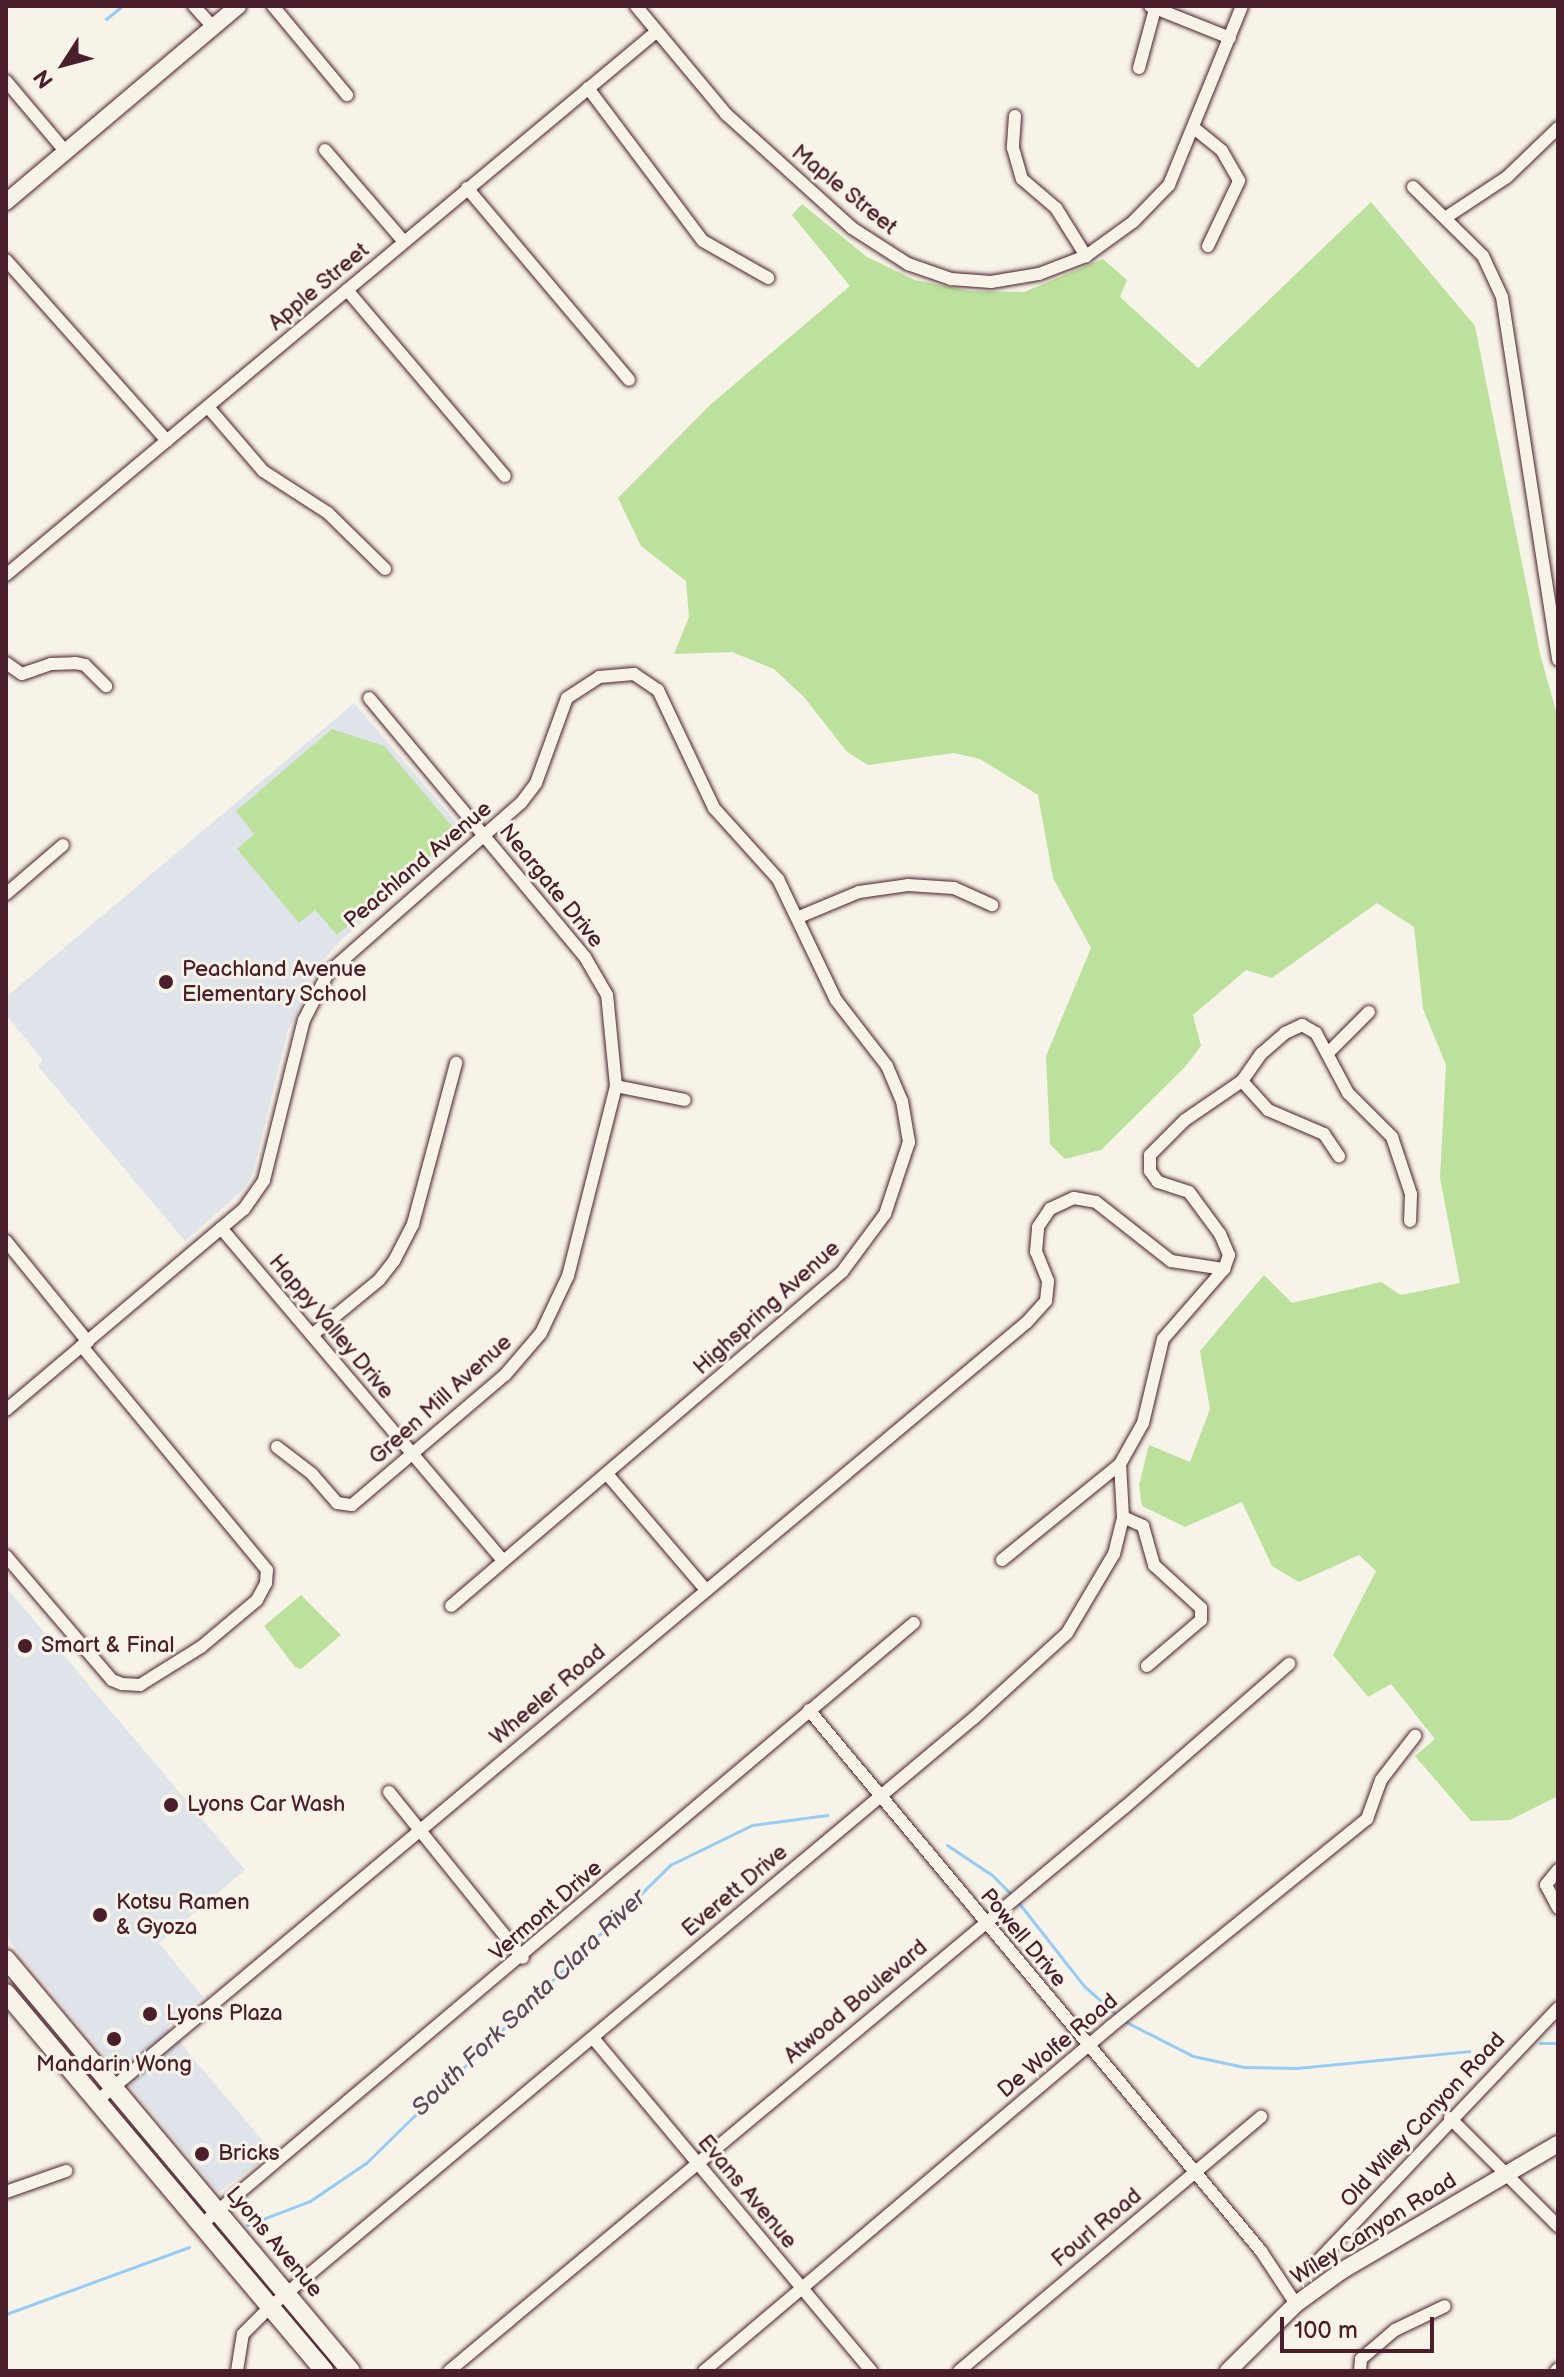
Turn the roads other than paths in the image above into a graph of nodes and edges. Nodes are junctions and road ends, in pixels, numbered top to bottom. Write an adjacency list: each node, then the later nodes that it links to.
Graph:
1 (194, 6): 7 (street)
2 (238, 6): 7 (street)
3 (273, 6): 13 (street)
4 (636, 6): 8 (street, Maple Street)
5 (1242, 6): 9 (street, Maple Street)
6 (1153, 7): 9 (street); 10 (street)
7 (212, 26): 18 (street)
8 (657, 31): 12 (street, Apple Street); 25 (street, Maple Street)
9 (1230, 38): 15 (street, Maple Street)
10 (1139, 68)
11 (6, 81): 18 (street)
12 (588, 88): 20 (street, Apple Street); 27 (street)
13 (347, 95)
14 (1015, 116): 25 (street)
15 (1194, 128): 24 (street); 25 (street, Maple Street)
16 (1558, 128): 22 (street)
17 (325, 150): 23 (street)
18 (65, 151): 21 (street)
19 (1413, 187): 22 (street)
20 (467, 188): 23 (street, Apple Street); 29 (street)
21 (6, 202)
22 (1445, 218): 35 (street)
23 (404, 242): 28 (street, Apple Street)
24 (1208, 246)
25 (1086, 256)
26 (6, 260): 31 (street)
27 (768, 278)
28 (347, 290): 30 (street, Apple Street); 32 (street)
29 (629, 380)
30 (208, 407): 31 (street, Apple Street); 33 (street)
31 (167, 441): 34 (street, Apple Street)
32 (505, 476)
33 (385, 569)
34 (6, 575)
35 (1558, 658)
36 (6, 663): 37 (street)
37 (106, 686)
38 (369, 698): 39 (street, Neargate Drive)
39 (484, 835): 43 (street, Peachland Avenue); 48 (street, Neargate Drive); 52 (street, Peachland Avenue)
40 (63, 845): 41 (street)
41 (6, 894)
42 (992, 905): 43 (street)
43 (799, 917): 61 (street, Highspring Avenue)
44 (1369, 1012): 45 (street)
45 (1330, 1051): 47 (street); 51 (street)
46 (456, 1063): 55 (street)
47 (1242, 1081): 50 (street); 54 (street)
48 (616, 1086): 49 (street); 59 (street, Green Mill Avenue)
49 (685, 1100)
50 (1339, 1156)
51 (1410, 1221)
52 (221, 1228): 55 (street, Happy Valley Drive); 56 (street, Peachland Avenue)
53 (6, 1241): 56 (street)
54 (1224, 1269): 60 (street); 66 (street, Wheeler Road)
55 (312, 1335): 59 (street, Happy Valley Drive)
56 (85, 1344): 57 (street, Peachland Avenue); 63 (street)
57 (6, 1410)
58 (277, 1447): 59 (street, Green Mill Avenue)
59 (413, 1456): 64 (street, Happy Valley Drive)
60 (1120, 1464): 62 (street, Everett Drive); 65 (street)
61 (607, 1474): 64 (street, Highspring Avenue); 66 (street)
62 (1123, 1517): 70 (street); 74 (street, Everett Drive)
63 (6, 1556)
64 (503, 1560): 67 (street, Highspring Avenue)
65 (1002, 1560)
66 (706, 1590): 75 (street, Wheeler Road)
67 (451, 1606)
68 (914, 1623): 71 (street, Vermont Drive)
69 (1289, 1664): 78 (street, Atwood Boulevard)
70 (1147, 1666)
71 (809, 1710): 74 (street, Powell Drive); 79 (street, Vermont Drive)
72 (1415, 1736): 84 (street, De Wolfe Road)
73 (389, 1792): 75 (street)
74 (877, 1797): 78 (street, Powell Drive); 83 (street, Everett Drive)
75 (417, 1830): 79 (street); 85 (street, Wheeler Road)
76 (1558, 1870): 77 (street)
77 (1558, 1908)
78 (983, 1922): 84 (street, Powell Drive); 90 (street, Atwood Boulevard)
79 (523, 1958): 95 (street, Vermont Drive)
80 (6, 1959): 85 (main road, Lyons Avenue)
81 (6, 1993): 86 (main road, Lyons Avenue)
82 (1558, 2008): 88 (street, Old Wiley Canyon Road)
83 (593, 2038): 90 (street, Evans Avenue); 100 (street, Everett Drive)
84 (1088, 2047): 92 (street, Powell Drive); 99 (street, De Wolfe Road)
85 (113, 2087): 86 (street, Wheeler Road); 95 (main road, Lyons Avenue)
86 (97, 2101): 97 (main road, Lyons Avenue)
87 (1261, 2117): 92 (street, Fourl Road)
88 (1450, 2118): 93 (street); 98 (street, Old Wiley Canyon Road)
89 (1558, 2144): 93 (street, Wiley Canyon Road)
90 (695, 2162): 99 (street, Evans Avenue); 107 (street, Atwood Boulevard)
91 (66, 2171): 94 (street)
92 (1195, 2172): 101 (street, Powell Drive); 110 (street, Fourl Road)
93 (1506, 2173): 96 (street); 101 (street, Wiley Canyon Road)
94 (6, 2192)
95 (219, 2211): 97 (street, Vermont Drive); 100 (main road, Lyons Avenue)
96 (1556, 2222)
97 (201, 2225): 103 (main road, Lyons Avenue)
98 (1319, 2260)
99 (802, 2289): 108 (street, De Wolfe Road); 109 (street, Evans Avenue)
100 (286, 2293): 103 (street, Everett Drive); 106 (main road, Lyons Avenue)
101 (1296, 2304): 111 (street, Wiley Canyon Road)
102 (1445, 2306): 112 (street)
103 (269, 2308): 104 (street, Everett Drive); 105 (main road, Lyons Avenue)
104 (237, 2371)
105 (324, 2371)
106 (351, 2371)
107 (449, 2371)
108 (704, 2371)
109 (871, 2371)
110 (959, 2371)
111 (1228, 2371)
112 (1360, 2371)

